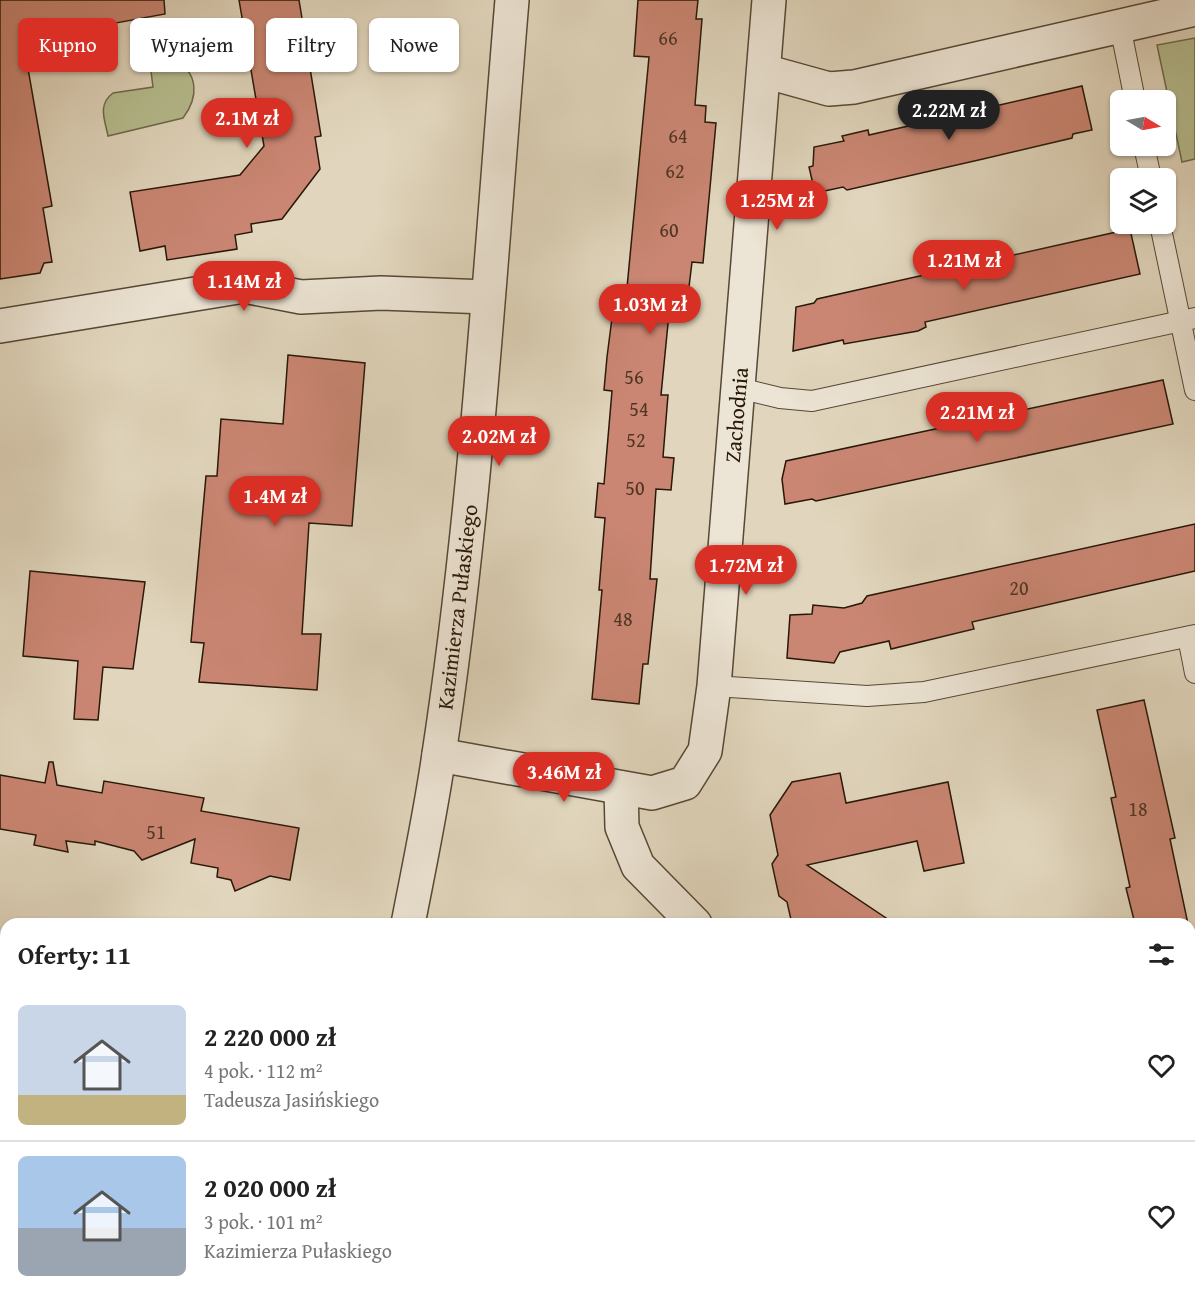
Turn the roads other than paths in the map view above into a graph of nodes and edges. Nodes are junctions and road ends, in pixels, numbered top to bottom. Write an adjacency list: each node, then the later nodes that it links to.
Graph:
1 (512, 0): 8 (street, Kazimierza Pułaskiego)
2 (769, 0): 5 (street, Zachodnia)
3 (1195, 9): 4 (street)
4 (1120, 26): 5 (street); 6 (lane)
5 (764, 70): 11 (street, Zachodnia)
6 (1133, 90)
7 (1163, 234): 9 (lane)
8 (488, 297): 10 (street); 16 (street, Kazimierza Pułaskiego)
9 (1188, 319): 11 (lane); 12 (lane)
10 (0, 326)
11 (739, 388): 15 (street, Zachodnia)
12 (1195, 390)
13 (1191, 636): 14 (lane); 15 (lane)
14 (1195, 673)
15 (714, 686): 17 (street, Zachodnia)
16 (439, 755): 17 (street, Zachodnia); 18 (street, Kazimierza Pułaskiego)
17 (621, 788): 19 (street)
18 (409, 918)
19 (690, 918)

